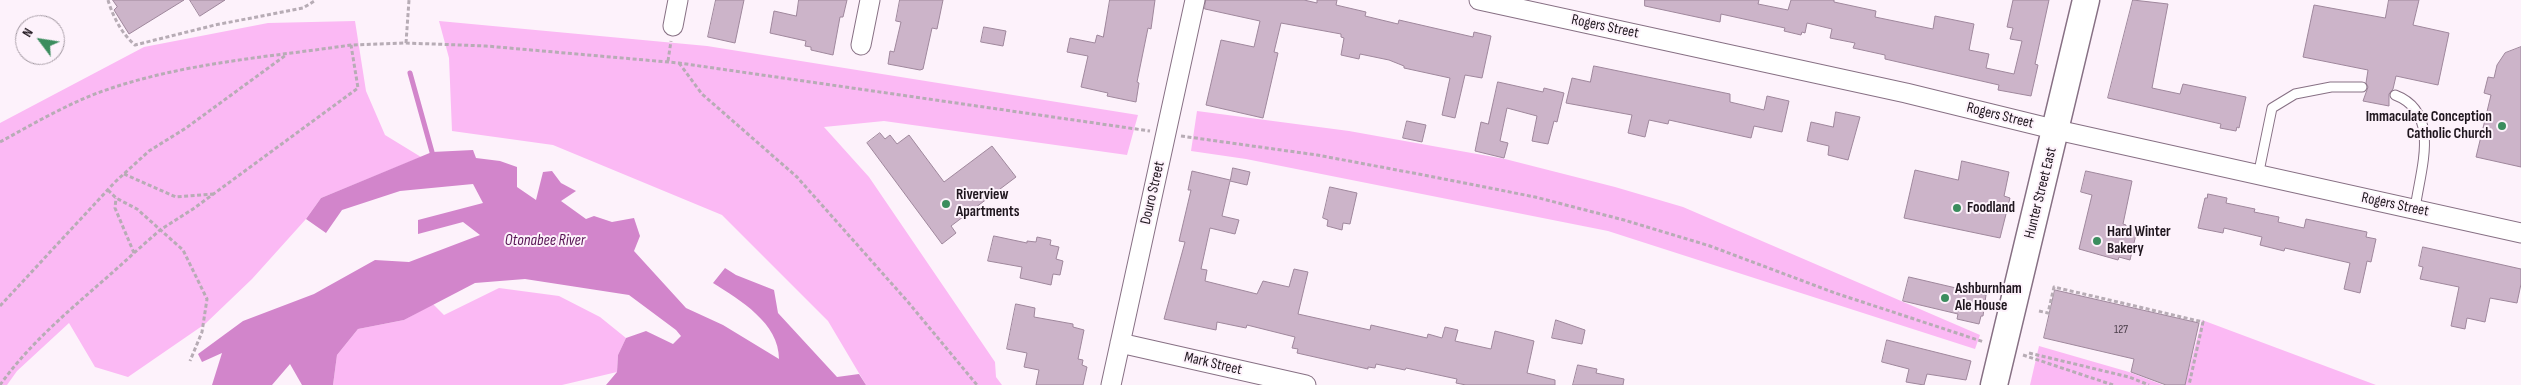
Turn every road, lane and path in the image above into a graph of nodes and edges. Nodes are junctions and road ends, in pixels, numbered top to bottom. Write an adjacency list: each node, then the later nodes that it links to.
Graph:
1 (108, 0): 2 (path)
2 (316, 0)
3 (409, 0): 10 (path)
4 (678, 0): 9 (street)
5 (870, 0): 12 (street)
6 (1195, 0): 18 (street, Douro Street)
7 (1479, 0): 17 (street, Rogers Street)
8 (2086, 0): 17 (main road, Hunter Street East)
9 (673, 26)
10 (406, 43): 11 (path); 14 (path)
11 (351, 45): 13 (path); 23 (path)
12 (861, 45)
13 (286, 54): 19 (path); 20 (path)
14 (679, 62): 18 (path); 36 (path)
15 (2362, 87): 21 (lane)
16 (2395, 95): 25 (lane)
17 (2057, 130): 21 (street, Rogers Street); 32 (main road, Hunter Street East)
18 (1166, 134): 31 (street, Douro Street); 32 (path)
19 (0, 142)
20 (124, 173): 22 (path); 23 (path)
21 (2258, 176): 25 (street, Rogers Street)
22 (108, 190): 24 (path); 29 (path)
23 (214, 194): 26 (path)
24 (116, 198): 26 (path); 28 (path)
25 (2415, 209): 27 (street, Rogers Street)
26 (160, 230): 28 (path); 34 (path)
27 (2521, 233)
28 (134, 253): 35 (path)
29 (0, 306)
30 (2039, 311): 42 (path)
31 (1120, 343): 37 (street, Douro Street); 38 (street, Mark Street)
32 (2002, 349): 39 (main road, Hunter Street East); 40 (path)
33 (2029, 353): 41 (path)
34 (190, 361)
35 (0, 385)
36 (977, 385)
37 (1111, 385)
38 (1306, 385)
39 (1994, 385)
40 (2113, 385)
41 (2149, 385)
42 (2189, 385)

